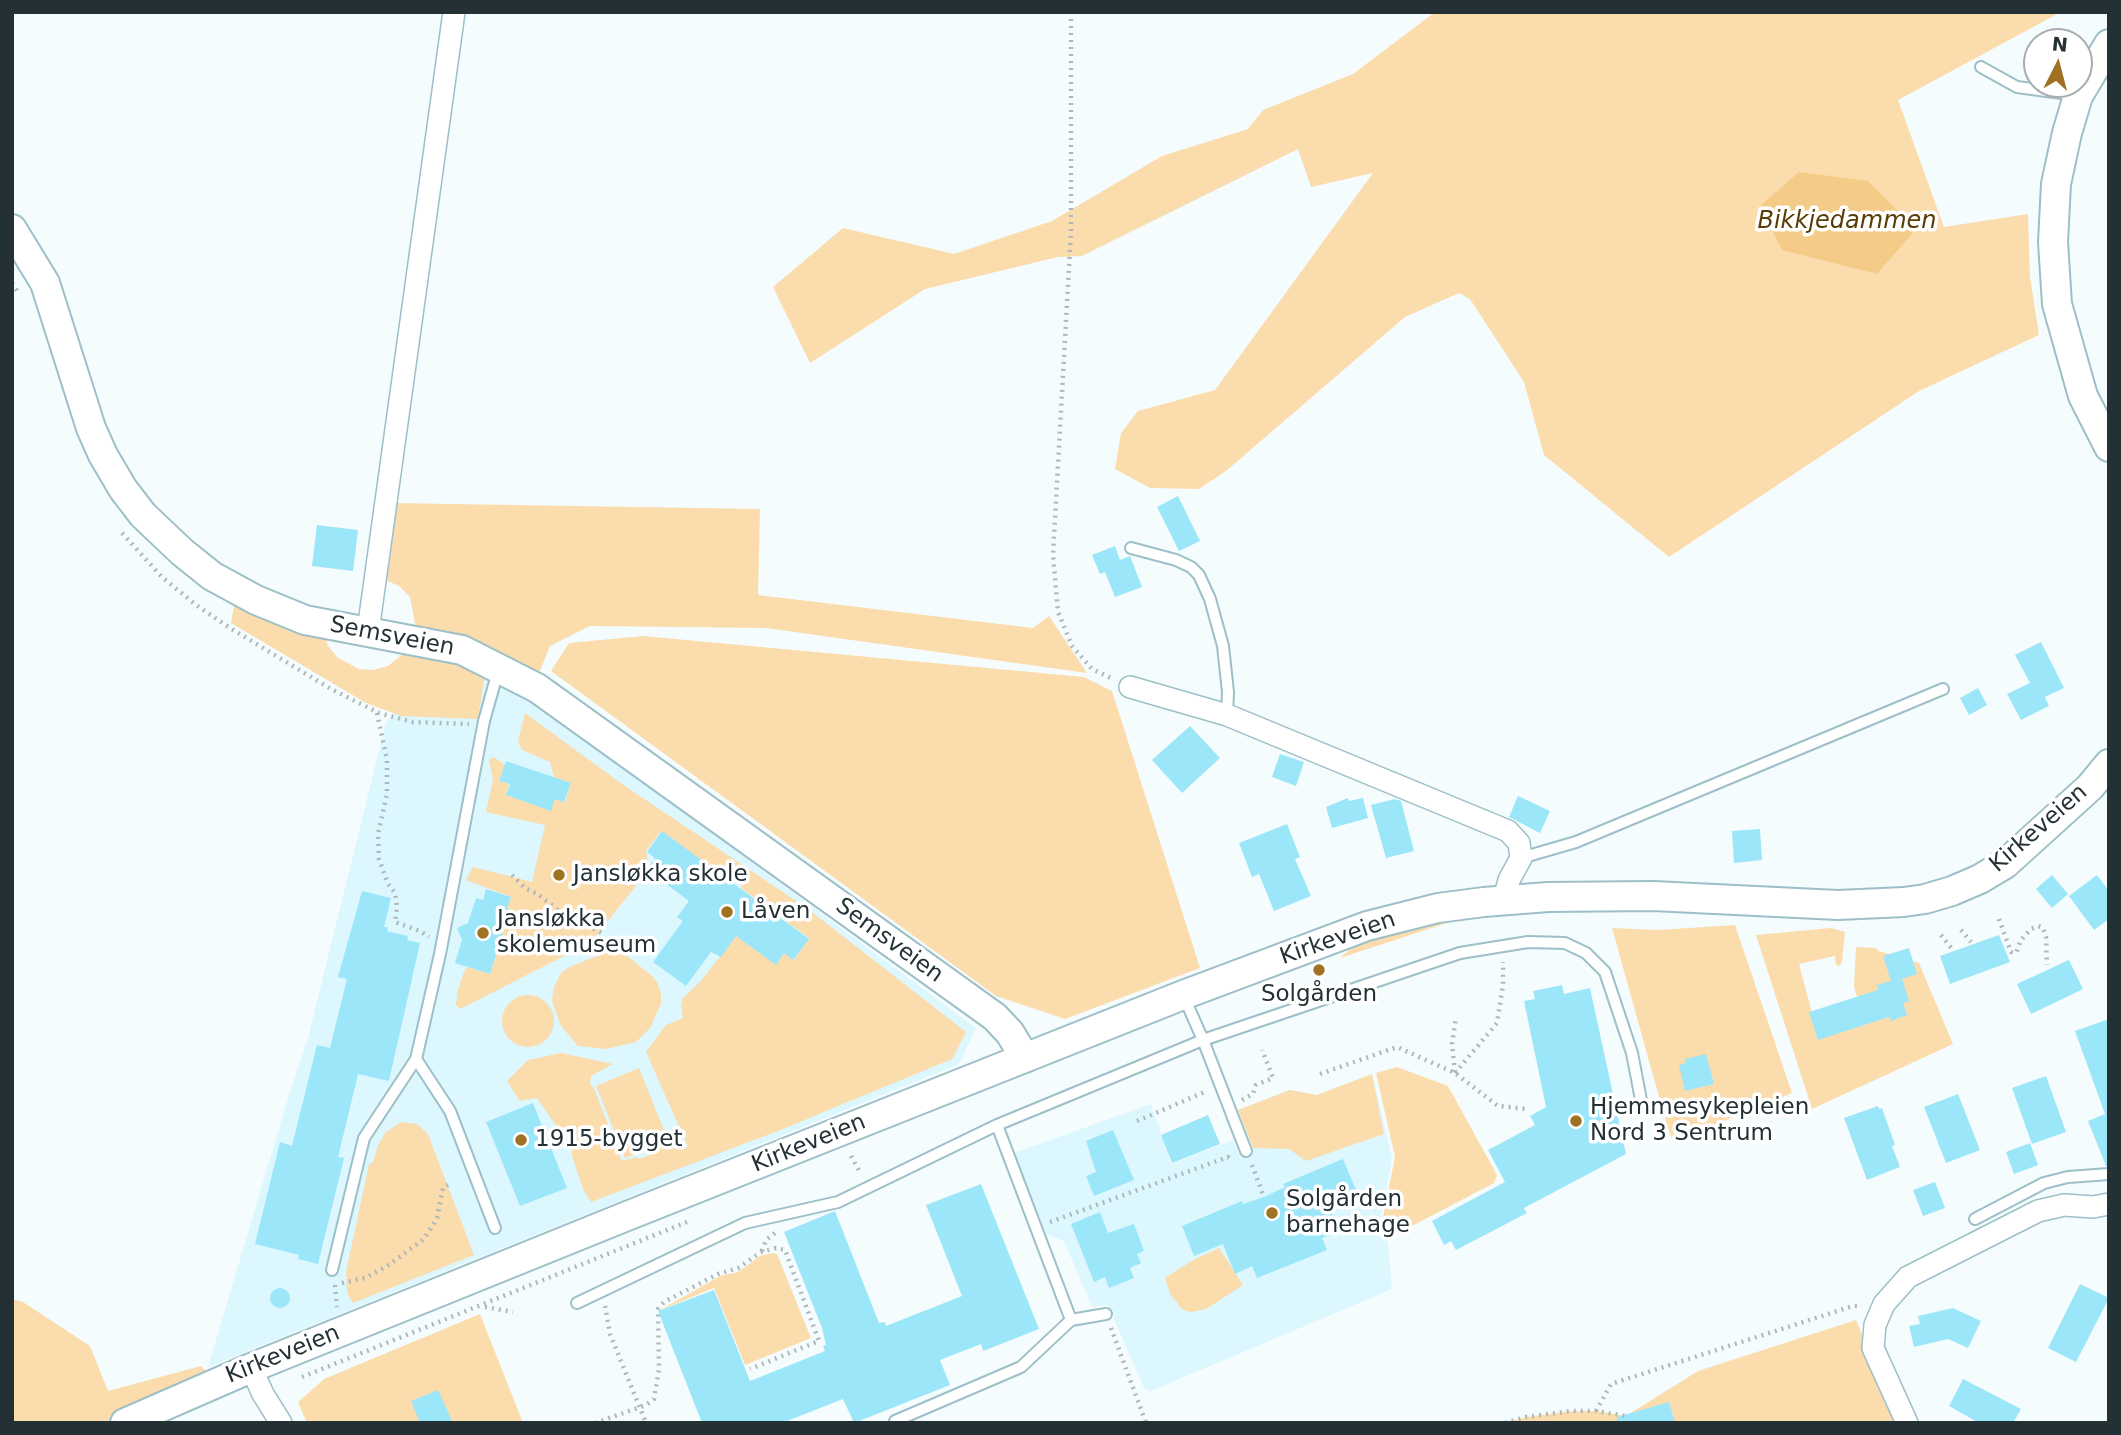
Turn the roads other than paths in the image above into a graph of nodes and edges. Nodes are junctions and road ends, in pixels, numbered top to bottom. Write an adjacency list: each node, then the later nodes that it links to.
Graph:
1 (454, 12): 10 (street)
2 (2109, 44): 4 (main road)
3 (1981, 67): 5 (lane)
4 (2093, 71)
5 (2023, 88)
6 (2077, 98): 8 (main road)
7 (12, 229): 10 (main road, Semsveien)
8 (2109, 447)
9 (1131, 548): 14 (lane)
10 (368, 631): 11 (main road, Semsveien)
11 (499, 668): 20 (main road, Semsveien); 21 (lane)
12 (1129, 687): 14 (street)
13 (1943, 690): 16 (lane)
14 (1227, 715): 16 (street)
15 (2109, 764): 17 (main road, Kirkeveien)
16 (1521, 858): 17 (street)
17 (1504, 900): 18 (main road, Kirkeveien)
18 (1183, 995): 19 (lane); 20 (main road, Kirkeveien)
19 (1203, 1040): 22 (lane); 23 (lane); 24 (lane)
20 (1025, 1058): 33 (main road, Kirkeveien)
21 (416, 1059): 28 (lane); 29 (lane)
22 (1642, 1105)
23 (998, 1125): 30 (lane); 32 (lane)
24 (1246, 1151)
25 (2109, 1174): 27 (lane)
26 (2109, 1204): 37 (street)
27 (1975, 1219)
28 (495, 1228)
29 (332, 1270)
30 (577, 1303)
31 (1106, 1314): 32 (lane)
32 (1071, 1320): 34 (lane)
33 (251, 1368): 35 (main road, Kirkeveien); 36 (street)
34 (895, 1421)
35 (125, 1423)
36 (281, 1423)
37 (1907, 1423)

